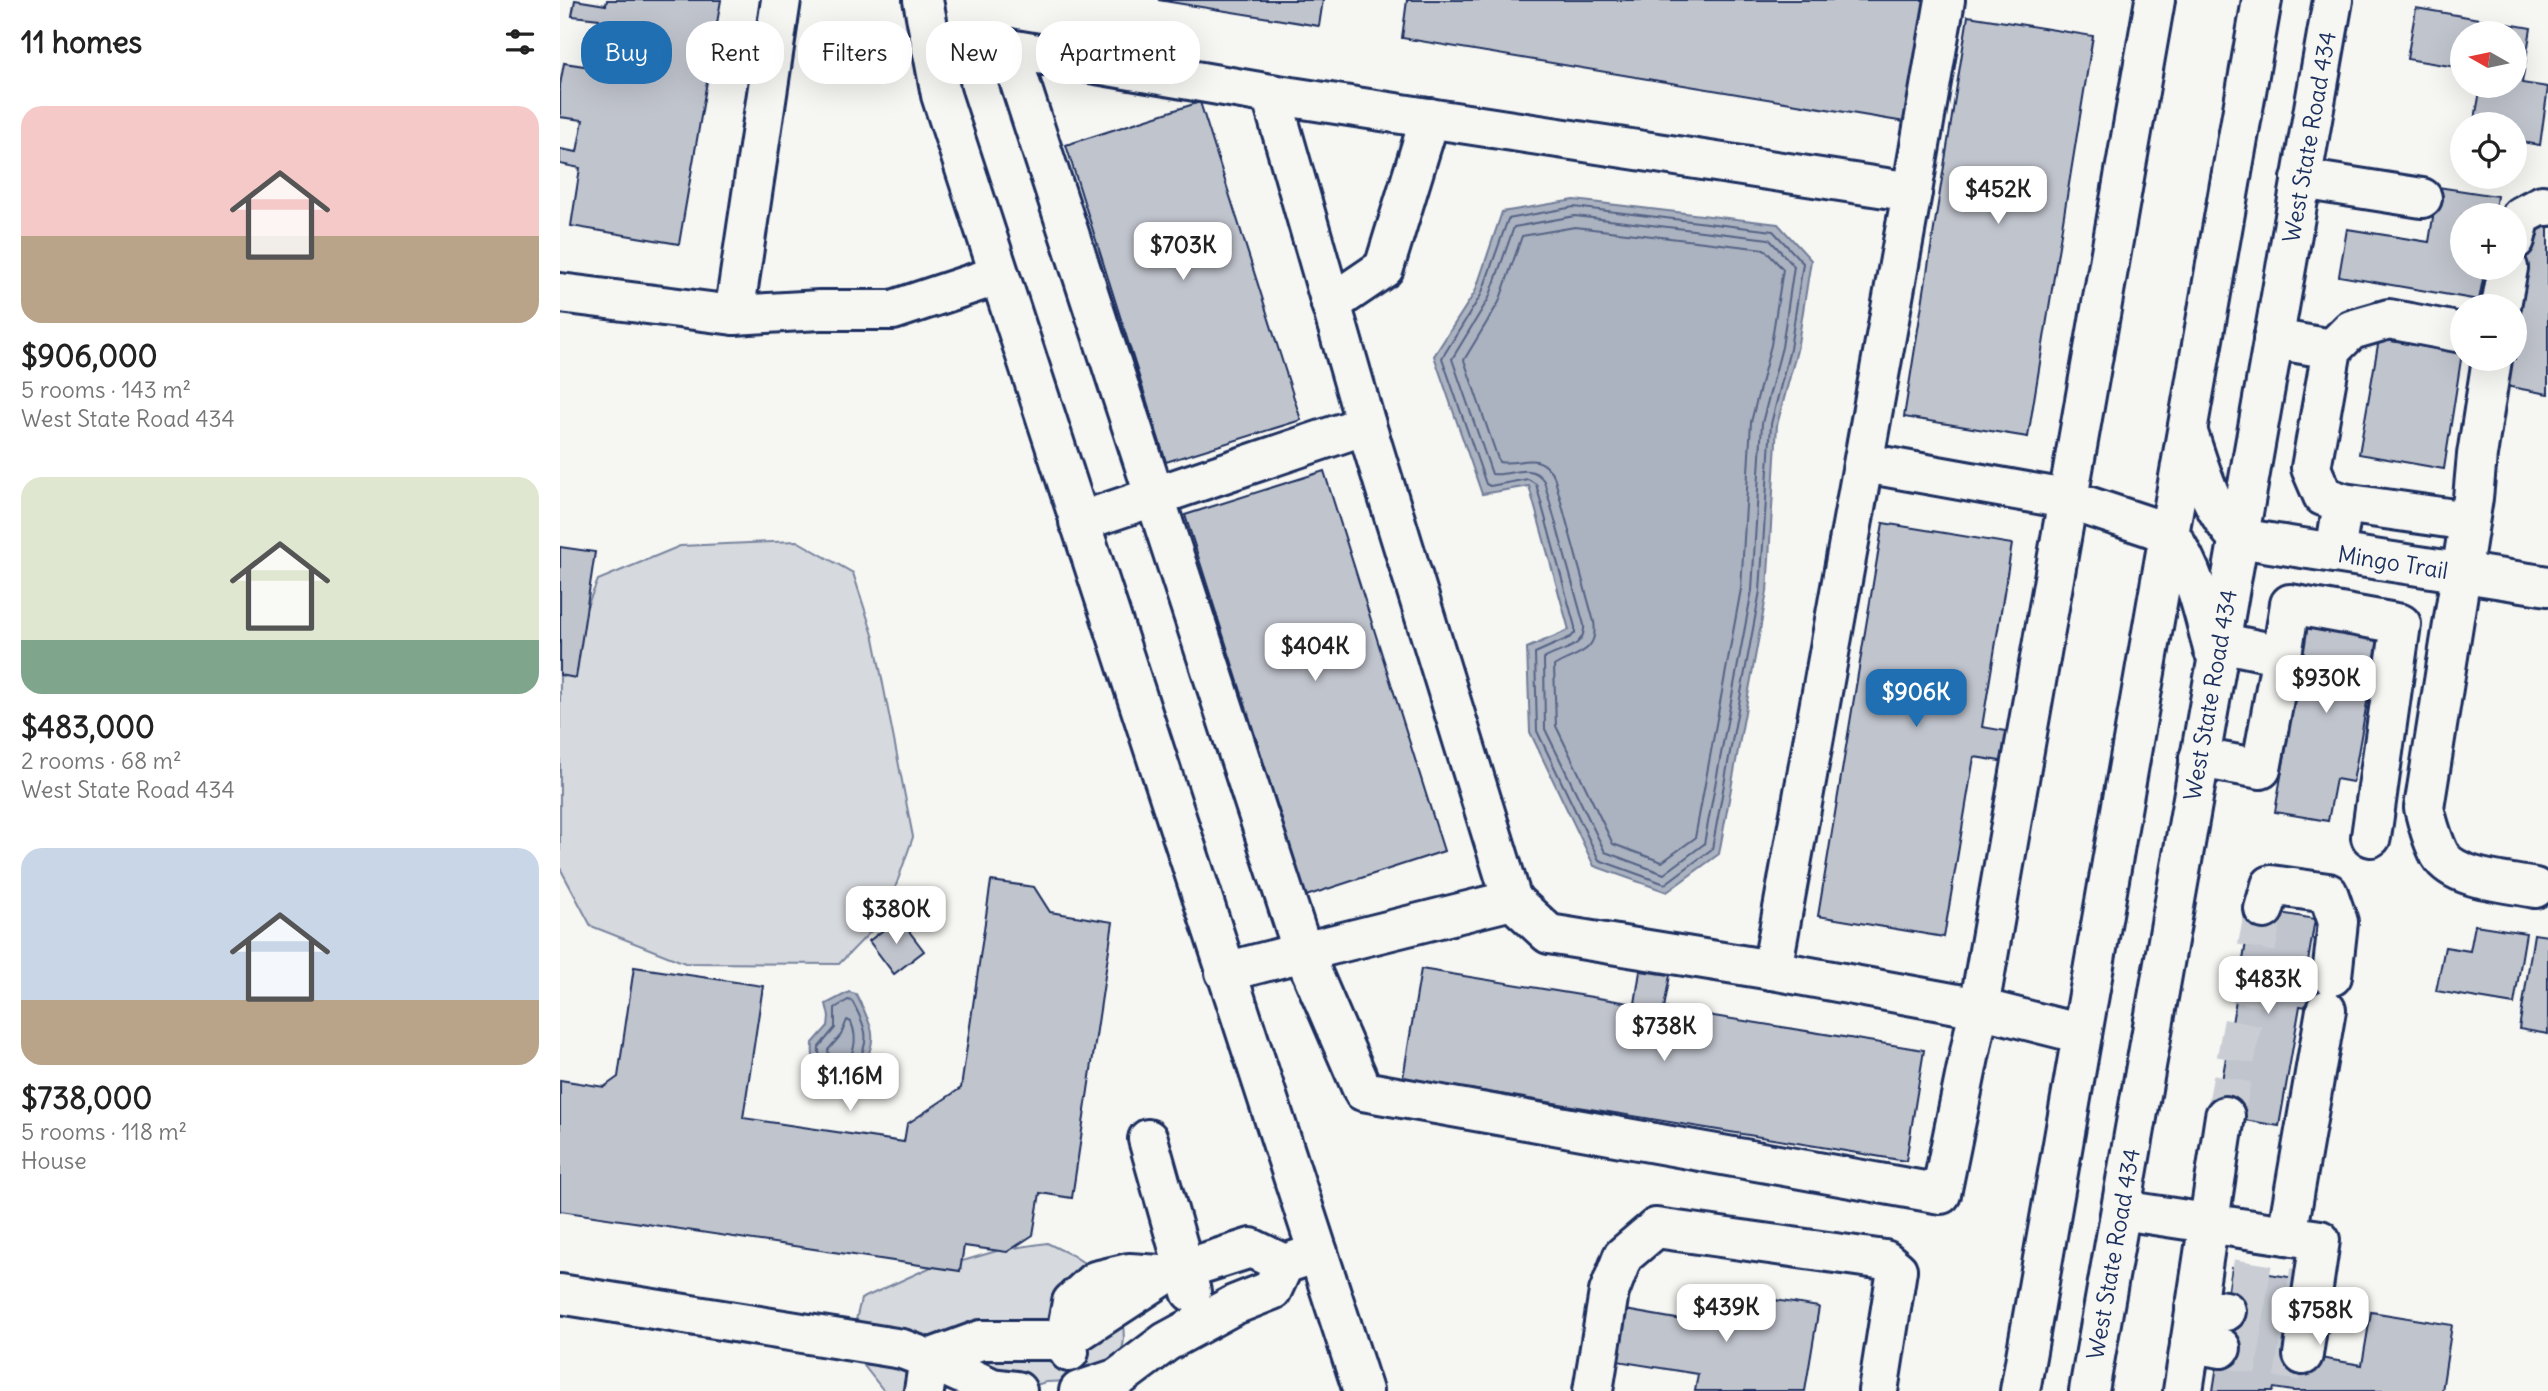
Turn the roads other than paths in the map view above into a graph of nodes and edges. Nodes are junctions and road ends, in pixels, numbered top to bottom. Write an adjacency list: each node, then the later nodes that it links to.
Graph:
1 (781, 0): 21 (main road)
2 (923, 0): 7 (main road)
3 (1945, 0): 14 (main road)
4 (2155, 0): 30 (main road)
5 (2262, 0): 27 (main road)
6 (2333, 0): 13 (main road, West State Road 434)
7 (927, 21)
8 (1022, 51): 11 (main road)
9 (939, 84): 18 (main road)
10 (1020, 84): 29 (main road)
11 (1271, 94): 12 (main road); 20 (main road)
12 (1430, 118): 14 (main road); 20 (main road)
13 (2301, 179): 15 (main road); 23 (main road, West State Road 434)
14 (1912, 192): 28 (main road)
15 (2422, 198)
16 (2548, 206): 17 (main road)
17 (2527, 213)
18 (999, 275): 21 (main road); 33 (main road)
19 (560, 293): 21 (main road)
20 (1331, 304): 26 (main road)
21 (734, 315)
22 (2450, 331): 24 (main road)
23 (2273, 339): 24 (main road); 35 (main road, West State Road 434)
24 (2332, 349): 31 (main road)
25 (2491, 371): 32 (main road)
26 (1366, 425): 29 (main road); 46 (main road)
27 (2187, 431): 34 (main road); 35 (main road)
28 (1865, 463): 30 (main road); 49 (main road)
29 (1155, 496): 33 (main road); 48 (main road)
30 (2066, 499): 34 (main road); 51 (main road)
31 (2343, 503): 32 (main road); 36 (main road)
32 (2469, 521): 38 (main road)
33 (1079, 522): 50 (main road)
34 (2169, 533): 41 (main road); 52 (main road)
35 (2238, 538): 36 (main road, Mingo Trail); 41 (main road, West State Road 434)
36 (2335, 553): 37 (main road, Mingo Trail)
37 (2409, 564): 38 (main road, Mingo Trail); 40 (main road)
38 (2461, 572): 39 (main road, Mingo Trail); 45 (main road)
39 (2548, 586)
40 (2402, 624): 42 (main road); 44 (main road)
41 (2218, 652): 42 (main road); 43 (main road, West State Road 434)
42 (2282, 655): 43 (main road)
43 (2199, 758): 55 (main road, West State Road 434)
44 (2371, 837)
45 (2535, 888)
46 (1512, 900): 48 (main road); 49 (main road)
47 (2264, 909): 57 (main road)
48 (1303, 952): 50 (main road); 51 (main road)
49 (1772, 970): 51 (main road)
50 (1225, 972): 58 (main road)
51 (1979, 1008): 52 (main road)
52 (2082, 1034): 70 (main road)
53 (2225, 1116): 56 (main road)
54 (1148, 1139): 59 (main road)
55 (2121, 1210): 56 (main road); 71 (main road, West State Road 434)
56 (2207, 1223): 57 (main road); 72 (main road)
57 (2287, 1235): 61 (main road)
58 (1301, 1258): 59 (main road); 62 (main road); 67 (main road)
59 (1173, 1272): 62 (main road); 63 (main road)
60 (560, 1294): 64 (main road)
61 (2301, 1316)
62 (1201, 1323): 66 (main road)
63 (1065, 1340): 64 (main road); 66 (main road)
64 (927, 1375): 65 (main road)
65 (1017, 1391)
66 (1081, 1391)
67 (1363, 1391)
68 (1593, 1391): 69 (main road)
69 (1878, 1391)
70 (2020, 1391)
71 (2089, 1391)
72 (2187, 1391)

